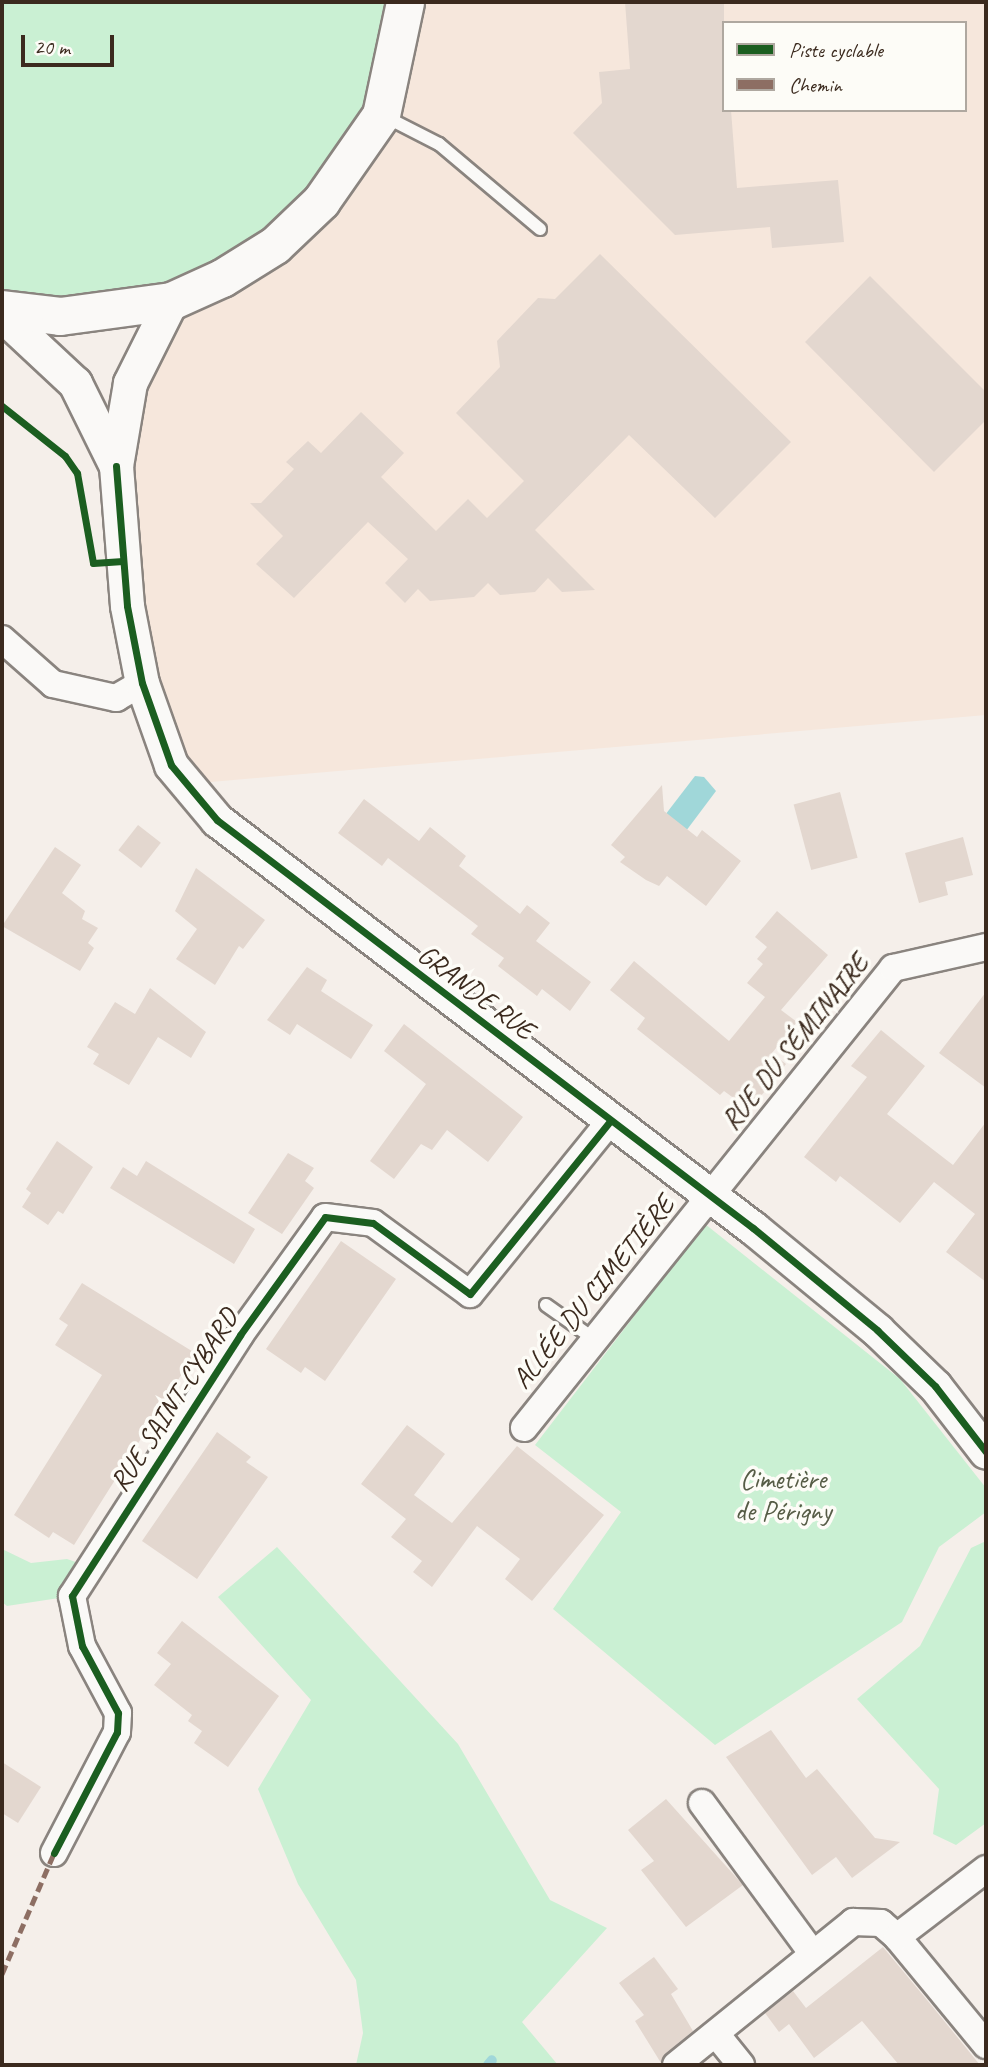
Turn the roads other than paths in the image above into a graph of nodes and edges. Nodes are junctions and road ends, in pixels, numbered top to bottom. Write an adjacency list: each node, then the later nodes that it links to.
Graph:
1 (405, 2): 2 (main road)
2 (381, 115): 3 (lane); 4 (main road)
3 (540, 229)
4 (171, 301): 5 (main road); 7 (street, GRANDE RUE)
5 (2, 309)
6 (2, 315): 7 (street, GRANDE RUE)
7 (116, 466): 9 (street, GRANDE RUE)
8 (4, 647): 9 (street)
9 (142, 683): 11 (street, GRANDE RUE)
10 (986, 947): 12 (street, RUE DU SÉMINAIRE)
11 (610, 1121): 12 (street, GRANDE RUE); 18 (street, RUE SAINT-CYBARD)
12 (712, 1196): 14 (street, ALLÉE DU CIMETIÈRE); 16 (street, GRANDE RUE)
13 (546, 1305): 14 (lane)
14 (594, 1339): 15 (street, ALLÉE DU CIMETIÈRE)
15 (524, 1428)
16 (986, 1452)
17 (702, 1803): 21 (street)
18 (54, 1853)
19 (986, 1869): 20 (street)
20 (897, 1937): 21 (street); 23 (street)
21 (813, 1954): 22 (street)
22 (716, 2034): 24 (street); 25 (street)
23 (986, 2045)
24 (676, 2065)
25 (741, 2065)

